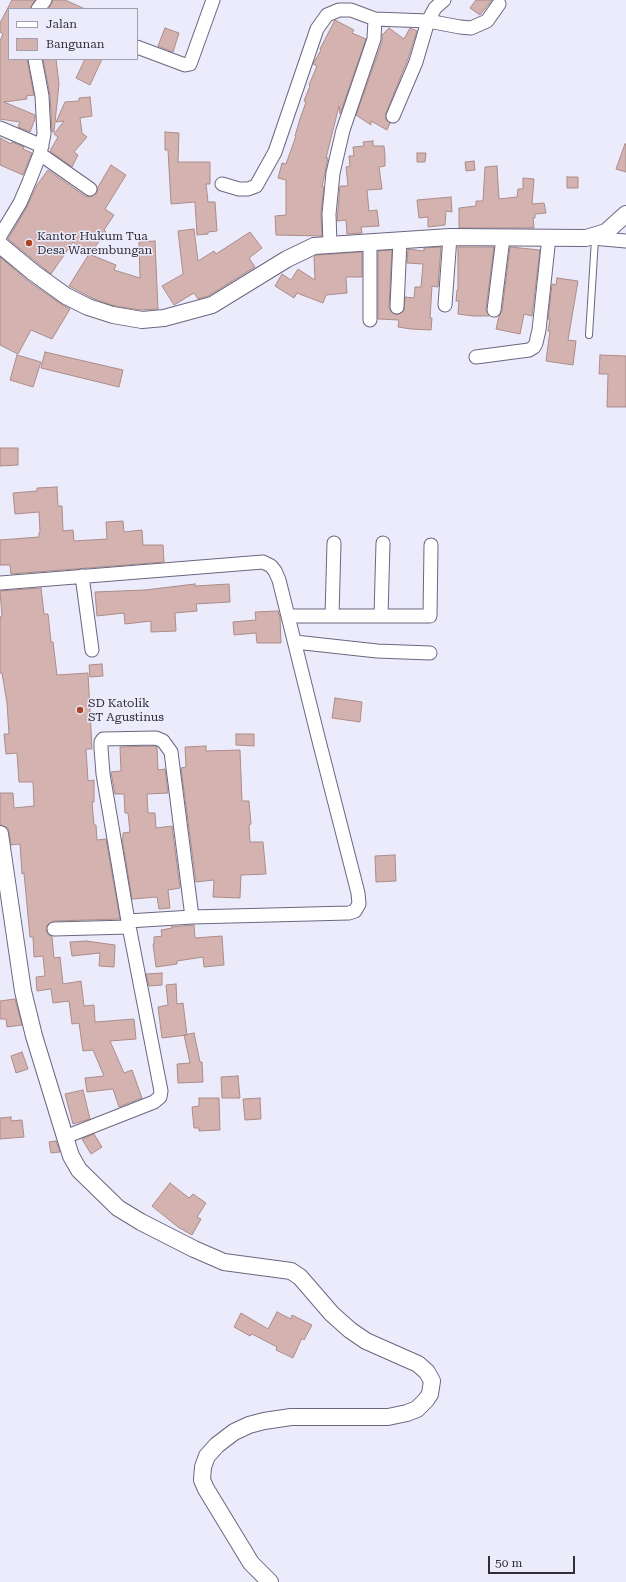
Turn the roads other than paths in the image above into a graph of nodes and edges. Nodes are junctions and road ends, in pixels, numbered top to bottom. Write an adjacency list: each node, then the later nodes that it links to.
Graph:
1 (45, 0): 5 (street)
2 (213, 0): 8 (street)
3 (444, 0): 7 (street)
4 (499, 4): 7 (street)
5 (39, 8)
6 (375, 19): 7 (street); 13 (street); 25 (street)
7 (428, 21): 10 (street)
8 (138, 47)
9 (35, 60): 12 (street)
10 (393, 116)
11 (0, 128): 12 (street)
12 (41, 150): 14 (street); 16 (street)
13 (222, 184)
14 (90, 189)
15 (626, 214): 20 (street)
16 (0, 236)
17 (549, 237): 19 (street); 20 (street); 31 (street)
18 (450, 238): 19 (street); 21 (street); 26 (street)
19 (503, 238): 28 (street)
20 (591, 238): 22 (street); 30 (lane)
21 (400, 240): 23 (street); 27 (street)
22 (626, 241)
23 (370, 242): 25 (street); 29 (street)
24 (0, 245): 25 (street)
25 (330, 245)
26 (445, 305)
27 (398, 307)
28 (494, 310)
29 (370, 320)
30 (589, 336)
31 (476, 357)
32 (334, 543): 38 (street)
33 (383, 543): 39 (street)
34 (431, 545): 39 (street)
35 (82, 576): 36 (street); 37 (street); 41 (street)
36 (0, 583)
37 (288, 616): 38 (street); 40 (street)
38 (332, 616): 39 (street)
39 (381, 616)
40 (294, 642): 42 (street); 45 (street)
41 (92, 650)
42 (430, 653)
43 (0, 834): 44 (street)
44 (4, 892): 48 (street)
45 (192, 917): 46 (street); 46 (street)
46 (128, 924): 47 (street); 48 (street)
47 (54, 929)
48 (65, 1137): 49 (street)
49 (270, 1582)

